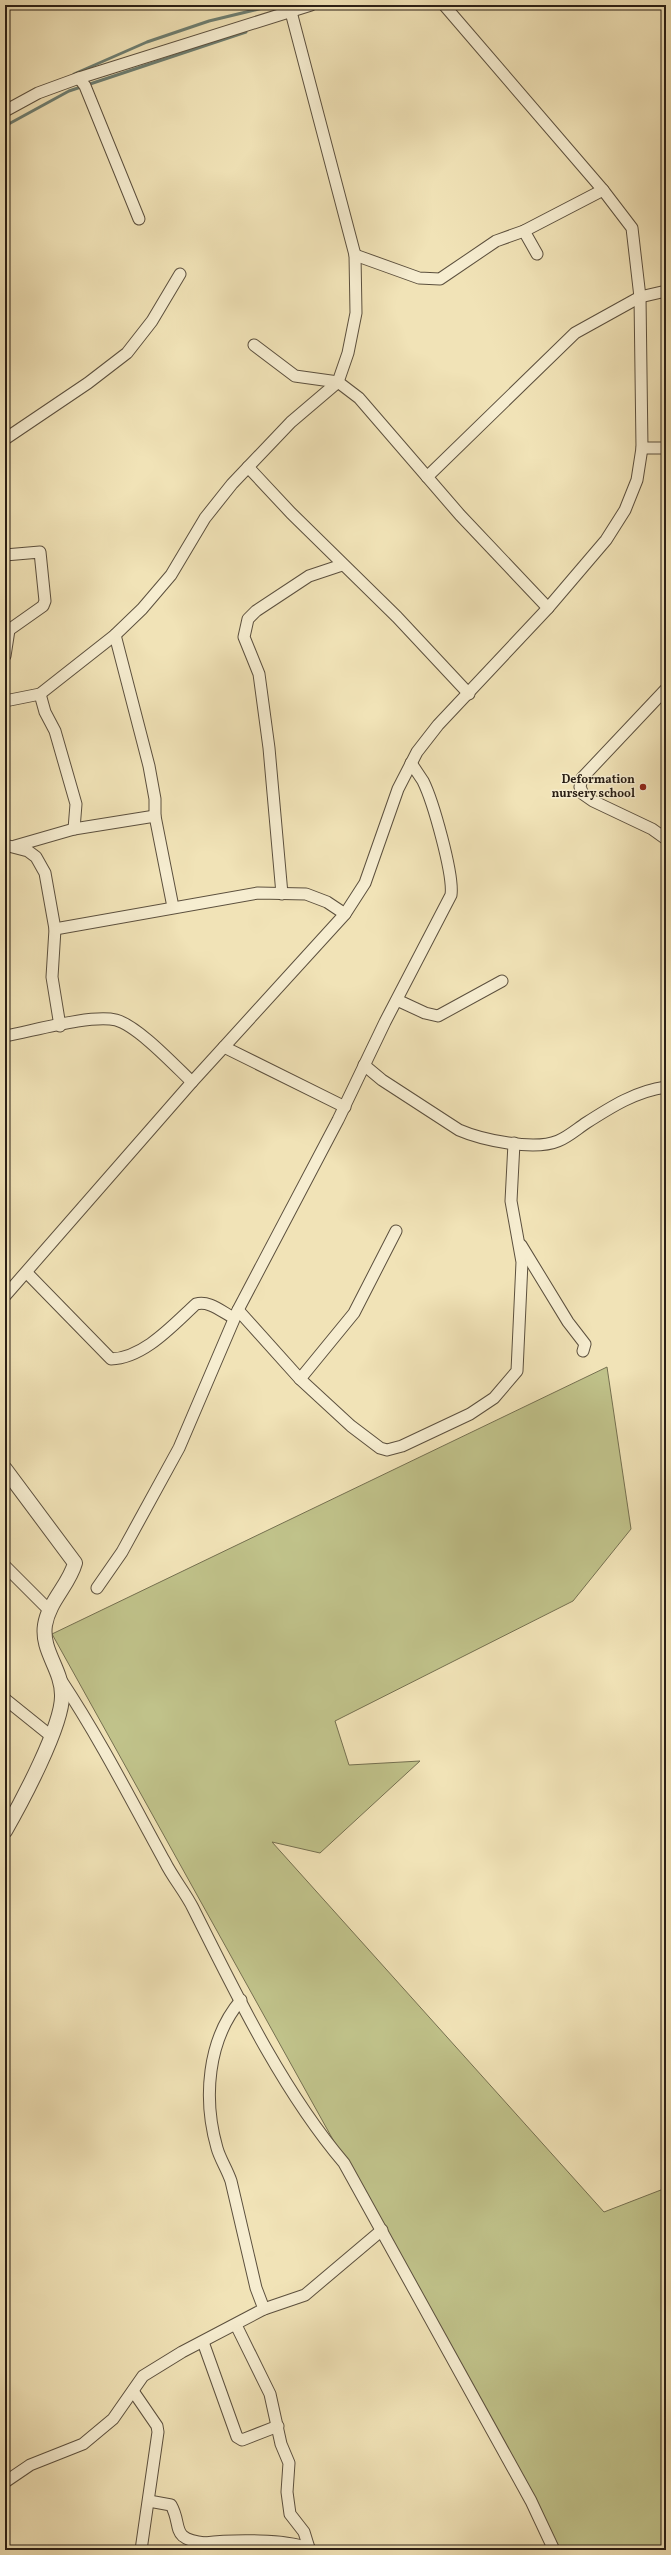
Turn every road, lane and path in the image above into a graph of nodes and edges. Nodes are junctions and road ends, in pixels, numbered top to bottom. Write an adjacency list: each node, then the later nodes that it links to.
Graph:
1 (311, 5): 3 (street)
2 (444, 5): 6 (street)
3 (291, 12): 4 (street); 10 (street)
4 (80, 78): 5 (street); 7 (street)
5 (5, 111)
6 (603, 190): 8 (street); 13 (street)
7 (139, 219)
8 (524, 231): 9 (street); 10 (street)
9 (537, 254)
10 (355, 255): 15 (street)
11 (180, 274): 16 (street)
12 (666, 291): 13 (street)
13 (640, 297): 17 (street); 20 (street)
14 (254, 345): 15 (street)
15 (338, 382): 19 (street); 20 (street)
16 (5, 439)
17 (642, 448): 18 (street); 23 (street)
18 (666, 448)
19 (248, 467): 22 (street); 24 (street)
20 (426, 477): 23 (street)
21 (5, 555): 25 (street)
22 (342, 565): 28 (street); 35 (street)
23 (548, 608): 28 (street)
24 (115, 635): 27 (street); 31 (street)
25 (5, 656)
26 (666, 689): 33 (street)
27 (40, 694): 29 (street); 32 (street)
28 (469, 694): 30 (street)
29 (5, 701)
30 (411, 763): 37 (street); 40 (street)
31 (155, 816): 32 (street); 36 (street)
32 (74, 829): 34 (street)
33 (666, 840)
34 (10, 846): 38 (street)
35 (282, 894): 36 (street); 37 (street)
36 (173, 907): 38 (street)
37 (345, 914): 43 (street)
38 (55, 929): 41 (street)
39 (502, 981): 40 (street)
40 (397, 1000): 44 (street)
41 (60, 1026): 42 (street); 45 (street)
42 (5, 1036)
43 (224, 1047): 45 (street); 47 (street)
44 (364, 1065): 47 (street); 48 (street)
45 (192, 1082): 51 (street)
46 (666, 1087): 48 (street)
47 (345, 1107): 53 (street)
48 (514, 1143): 50 (street)
49 (396, 1231): 55 (street)
50 (521, 1245): 54 (street); 55 (street)
51 (27, 1273): 52 (street); 53 (street)
52 (5, 1296)
53 (236, 1314): 55 (street); 58 (street)
54 (583, 1351)
55 (300, 1380)
56 (5, 1469): 59 (street)
57 (5, 1566): 59 (street)
58 (97, 1588)
59 (49, 1610): 60 (street)
60 (61, 1680): 62 (street); 64 (street)
61 (5, 1698): 62 (street)
62 (51, 1736): 63 (street)
63 (5, 1831)
64 (241, 2000): 65 (street); 66 (street)
65 (382, 2230): 66 (street); 76 (street)
66 (264, 2309): 67 (street)
67 (236, 2324): 68 (street); 70 (street)
68 (203, 2342): 69 (street); 70 (street)
69 (133, 2391): 71 (street); 72 (street)
70 (278, 2426): 74 (street)
71 (5, 2482)
72 (150, 2501): 73 (street); 75 (street)
73 (205, 2546): 74 (street)
74 (310, 2549)
75 (141, 2550)
76 (554, 2550)

